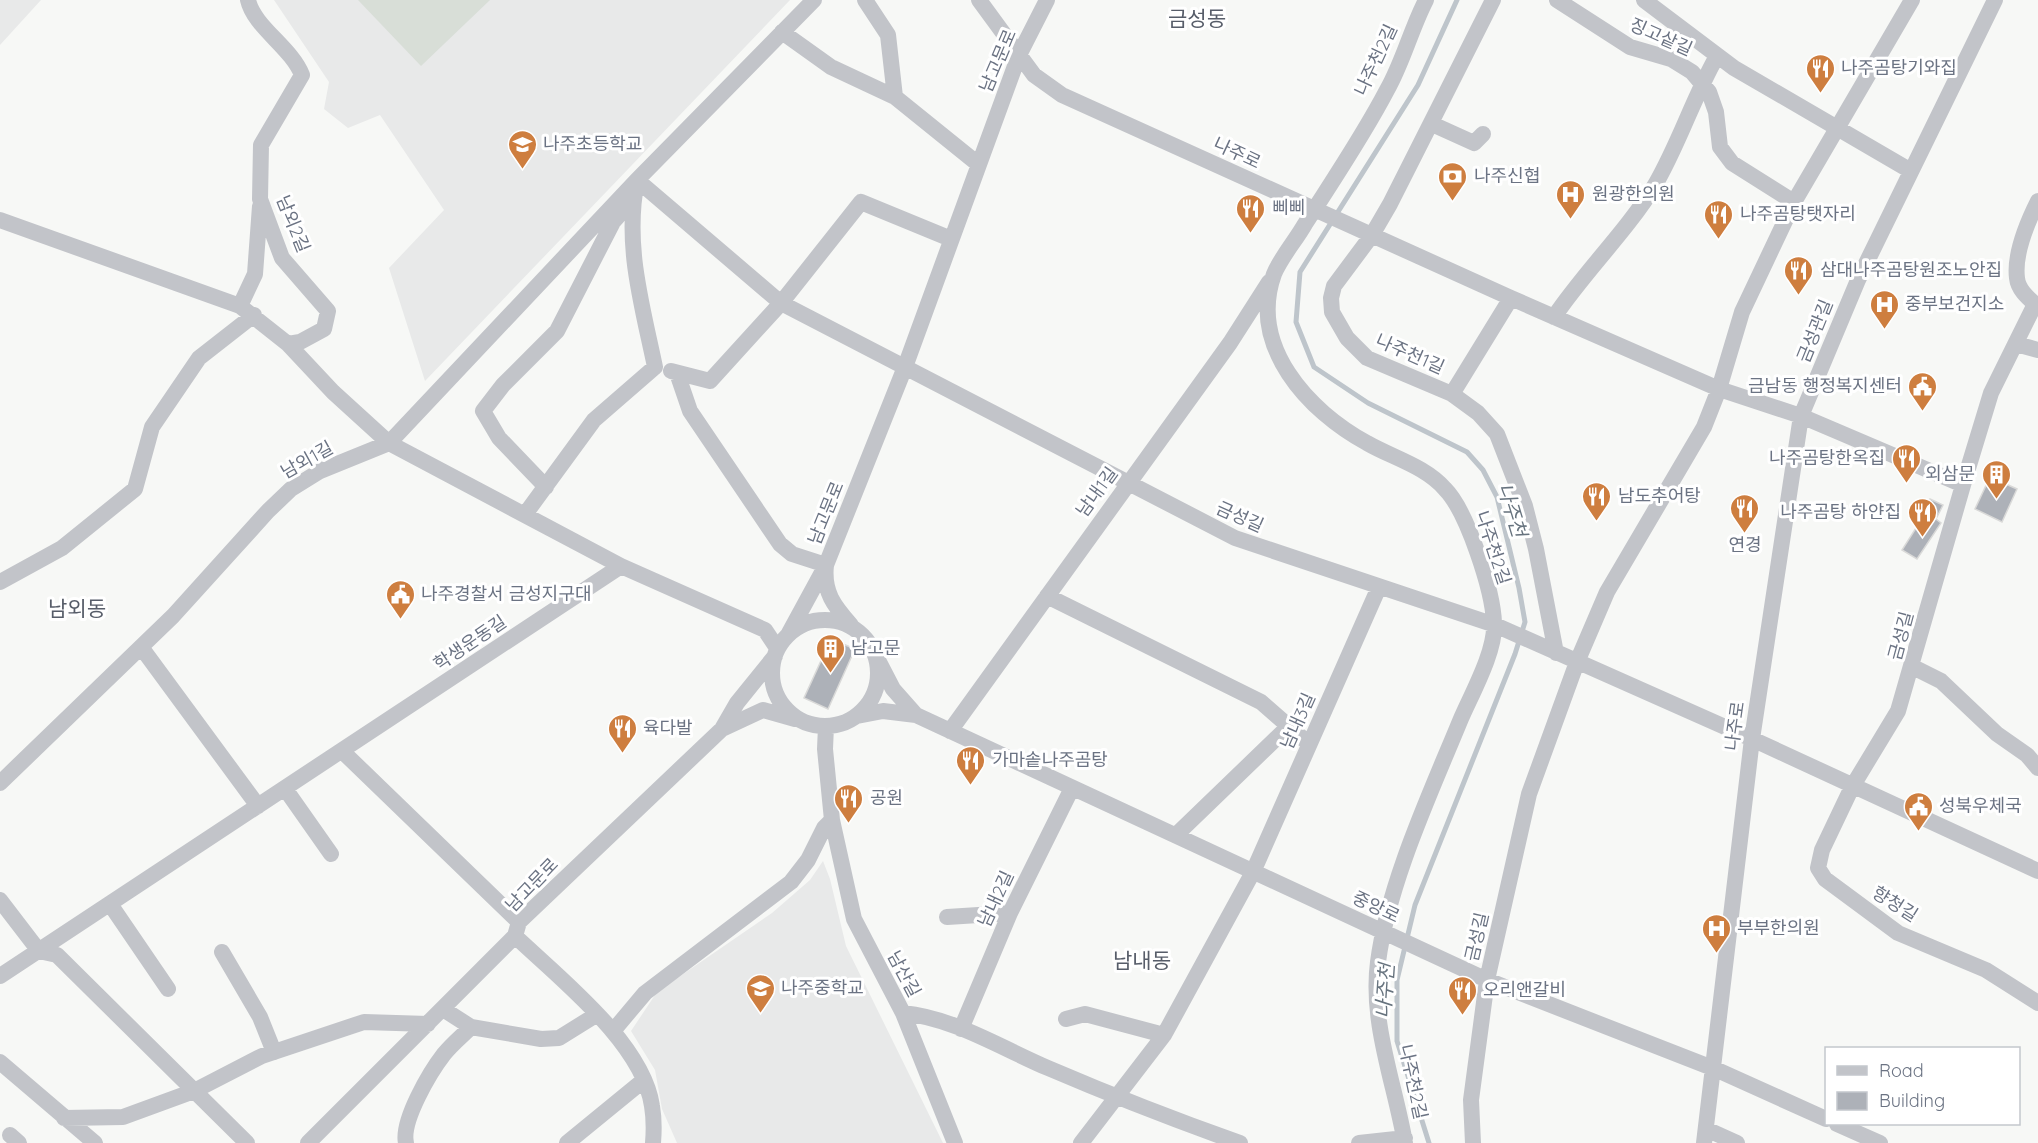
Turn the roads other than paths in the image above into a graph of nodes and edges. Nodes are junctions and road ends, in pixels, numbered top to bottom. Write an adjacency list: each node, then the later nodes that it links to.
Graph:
1 (248, 0): 23 (street, 남외2길)
2 (814, 0): 12 (street, 남외1길)
3 (864, 0): 16 (street)
4 (980, 0): 13 (street, 나주로)
5 (1047, 0): 13 (street, 남고문로)
6 (1426, 0): 27 (street, 나주천2길)
7 (1493, 0): 17 (street, 나주천1길)
8 (1557, 0): 15 (street, 징고샅길)
9 (1644, 0): 14 (street)
10 (1912, 0): 18 (street)
11 (1995, 0): 21 (street, 금성관길)
12 (782, 32): 16 (street); 22 (street, 남외1길)
13 (1019, 55): 20 (street, 남고문로); 27 (street, 나주로)
14 (1717, 56): 15 (street); 18 (street)
15 (1701, 83): 26 (street, 징고샅길); 35 (street)
16 (895, 98): 20 (street)
17 (1432, 124): 19 (street); 29 (street, 나주천1길)
18 (1836, 128): 21 (street); 26 (street)
19 (1483, 134)
20 (978, 164): 30 (street, 남고문로)
21 (1911, 171): 44 (street, 금성관길)
22 (637, 180): 24 (street); 33 (street); 45 (street, 남외1길)
23 (261, 199): 34 (street); 36 (street, 남외2길)
24 (633, 200): 39 (street); 48 (street)
25 (2038, 201): 37 (street)
26 (1794, 202): 42 (street)
27 (1318, 212): 29 (street, 나주로); 31 (street, 나주천2길)
28 (0, 220): 34 (street)
29 (1369, 234): 32 (street, 나주로); 43 (street, 나주천1길)
30 (951, 239): 33 (street); 40 (street, 남고문로)
31 (1274, 274): 46 (street, 남내1길); 55 (street, 나주천2길)
32 (1511, 298): 35 (street, 나주로); 43 (street)
33 (781, 303): 40 (street); 41 (street)
34 (247, 310): 36 (street); 52 (street)
35 (1554, 317): 42 (street, 나주로)
36 (288, 344): 45 (street)
37 (2016, 344): 38 (street); 47 (street)
38 (2038, 350)
39 (655, 367): 41 (street); 48 (street)
40 (905, 367): 46 (street, 금성길); 51 (street, 남고문로)
41 (677, 373): 51 (street, 남고문로)
42 (1719, 389): 44 (street, 나주로); 62 (street)
43 (1452, 394): 61 (street, 나주천1길)
44 (1802, 416): 47 (street); 71 (street, 나주로)
45 (389, 443): 49 (street); 58 (street, 남외1길)
46 (1128, 483): 53 (street, 금성길); 54 (street, 남내1길)
47 (1963, 485): 63 (street, 금성길)
48 (546, 488): 49 (street)
49 (526, 513): 50 (street)
50 (621, 566): 60 (street); 73 (street, 학생운동길)
51 (826, 566): 56 (street); 57 (street)
52 (0, 582)
53 (1379, 587): 55 (street, 금성길); 72 (street, 남내3길)
54 (1047, 596): 68 (street); 70 (street, 남내1길)
55 (1495, 625): 61 (street, 금성길); 90 (street, 나주천2길)
56 (852, 626): 57 (street); 59 (street)
57 (788, 634): 60 (street)
58 (141, 647): 75 (street, 남외1길); 79 (street)
59 (874, 651): 64 (street); 65 (street)
60 (776, 652): 66 (street); 69 (street)
61 (1556, 653): 62 (street, 금성길)
62 (1577, 662): 71 (street, 금성길); 94 (street, 금성길)
63 (1913, 667): 74 (street); 76 (street, 금성길)
64 (916, 715): 65 (street); 70 (street, 중앙로)
65 (856, 717): 67 (street)
66 (804, 722): 67 (street); 69 (street)
67 (826, 726): 80 (street, 남산길)
68 (1289, 726): 72 (street); 81 (street, 남내3길)
69 (722, 729): 89 (street, 남고문로)
70 (950, 731): 77 (street, 중앙로)
71 (1752, 739): 76 (street, 금성길); 108 (street, 나주로)
72 (1310, 744): 84 (street, 남내3길)
73 (342, 751): 78 (street, 학생운동길); 89 (street)
74 (2038, 768)
75 (0, 783)
76 (1852, 787): 83 (street, 금성길); 96 (street, 향청길)
77 (1072, 788): 81 (street, 중앙로); 87 (street, 남내2길)
78 (286, 790): 79 (street, 학생운동길); 82 (street)
79 (258, 806): 86 (street, 학생운동길)
80 (832, 819): 98 (street, 남산길); 104 (street)
81 (1176, 835): 84 (street, 중앙로)
82 (331, 854)
83 (2038, 871)
84 (1253, 872): 90 (street, 중앙로); 105 (street, 남내3길)
85 (0, 900): 91 (street)
86 (110, 904): 91 (street, 학생운동길); 95 (street)
87 (1010, 914): 88 (street); 103 (street, 남내2길)
88 (948, 917)
89 (517, 929): 97 (street, 남고문로); 99 (street)
90 (1388, 934): 94 (street, 중앙로); 116 (street, 나주천2길)
91 (39, 951): 93 (street, 학생운동길); 110 (street)
92 (222, 952): 106 (street)
93 (0, 976)
94 (1487, 980): 108 (street, 중앙로); 127 (street, 금성길)
95 (168, 989)
96 (2038, 1003)
97 (443, 1009): 101 (street, 남고문로); 102 (street)
98 (903, 1013): 103 (street); 123 (street, 남산길)
99 (596, 1015): 102 (street); 104 (street)
100 (1066, 1019): 105 (street)
101 (428, 1023): 106 (street); 119 (street, 남고문로)
102 (471, 1027): 120 (street)
103 (961, 1029): 111 (street)
104 (613, 1031): 109 (street)
105 (1164, 1035): 111 (street, 남내3길)
106 (274, 1052): 110 (street)
107 (0, 1062): 112 (street)
108 (1715, 1069): 113 (street, 중앙로); 115 (street, 나주로)
109 (644, 1080): 121 (street); 122 (street)
110 (194, 1090): 112 (street); 118 (street)
111 (1115, 1097): 124 (street, 남내3길); 125 (street)
112 (64, 1118): 117 (street)
113 (1825, 1118)
114 (1839, 1125): 129 (street)
115 (1705, 1136): 128 (street, 나주로)
116 (1405, 1141): 126 (street)
117 (95, 1143)
118 (247, 1143)
119 (308, 1143)
120 (406, 1143)
121 (567, 1143)
122 (653, 1143)
123 (955, 1143)
124 (1081, 1143)
125 (1240, 1143)
126 (1359, 1143)
127 (1473, 1143)
128 (1737, 1143)
129 (1881, 1143)

